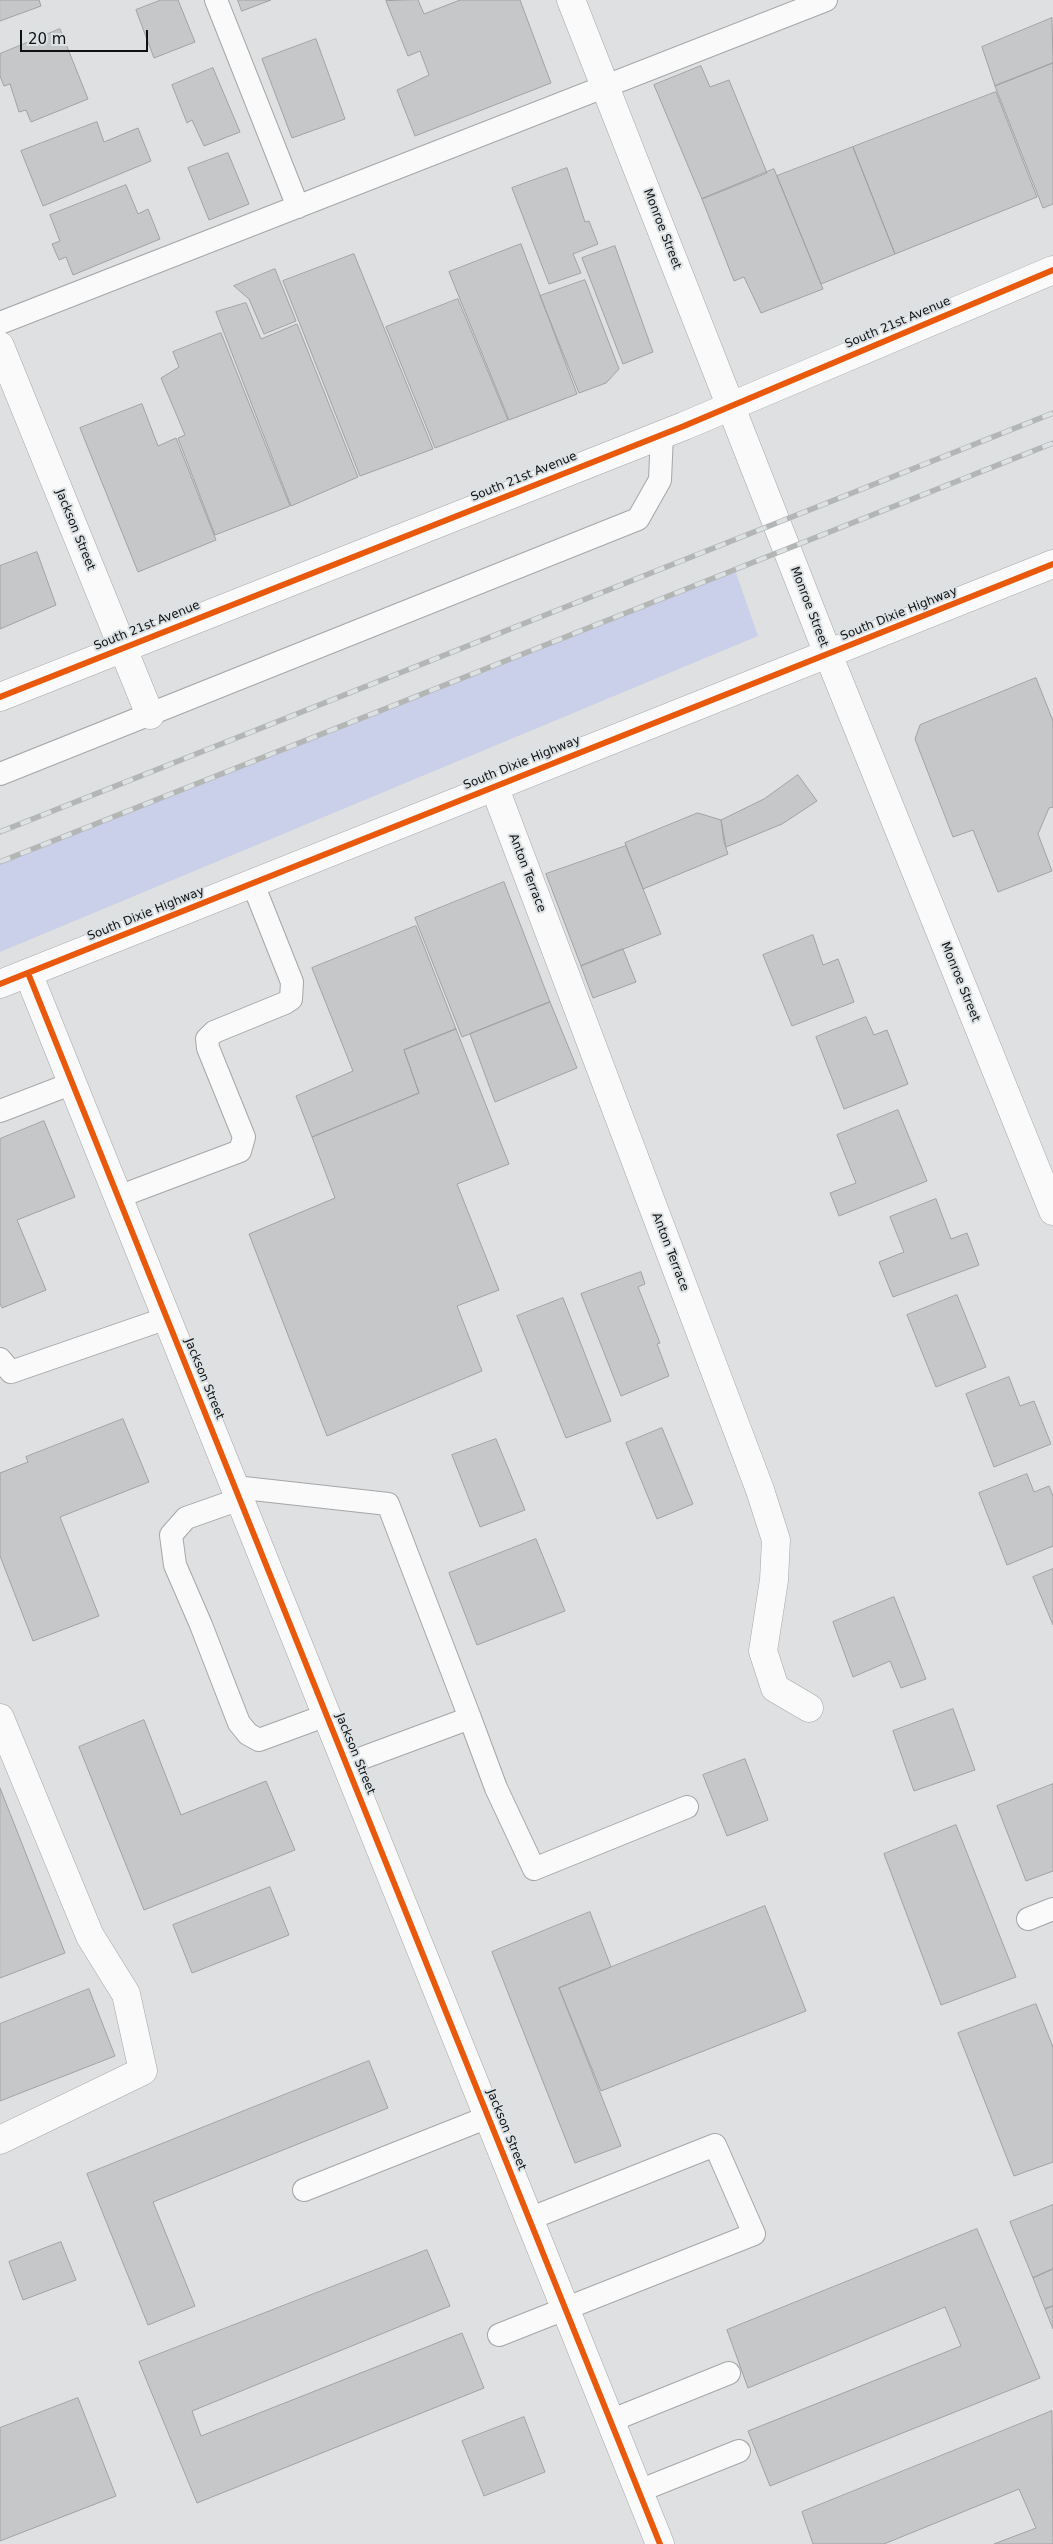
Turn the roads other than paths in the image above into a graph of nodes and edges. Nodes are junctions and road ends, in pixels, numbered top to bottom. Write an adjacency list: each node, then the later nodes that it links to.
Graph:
1 (216, 0): 5 (lane)
2 (571, 0): 4 (street, Monroe Street)
3 (826, 0): 4 (lane)
4 (606, 87): 5 (lane); 9 (street, Monroe Street)
5 (298, 207): 7 (lane)
6 (1053, 270): 9 (street, South 21st Avenue)
7 (0, 323)
8 (0, 346): 12 (street, Jackson Street)
9 (731, 406): 10 (street, South 21st Avenue); 13 (street, Monroe Street)
10 (662, 434): 12 (street, South 21st Avenue); 15 (lane)
11 (1053, 564): 13 (street, South Dixie Highway)
12 (123, 648): 14 (street, South 21st Avenue); 15 (street, Jackson Street)
13 (828, 654): 17 (street, South Dixie Highway); 24 (street, Monroe Street)
14 (0, 697)
15 (150, 715): 16 (lane)
16 (0, 774)
17 (494, 786): 18 (street, South Dixie Highway); 28 (street, Anton Terrace)
18 (252, 884): 19 (street, South Dixie Highway); 23 (lane)
19 (28, 973): 20 (street, South Dixie Highway); 21 (street, Jackson Street)
20 (0, 984)
21 (73, 1084): 22 (lane); 23 (street, Jackson Street)
22 (0, 1111)
23 (118, 1197): 25 (street, Jackson Street)
24 (1053, 1211)
25 (167, 1318): 26 (lane); 27 (street, Jackson Street)
26 (0, 1359)
27 (237, 1493): 29 (street, Jackson Street); 29 (lane); 31 (lane)
28 (810, 1708)
29 (327, 1715): 32 (street, Jackson Street)
30 (0, 1718): 37 (street)
31 (470, 1718): 32 (lane); 33 (lane)
32 (346, 1764): 36 (street, Jackson Street)
33 (687, 1807)
34 (1053, 1909): 35 (lane)
35 (1028, 1919)
36 (488, 2117): 38 (lane); 39 (street, Jackson Street)
37 (0, 2140)
38 (304, 2190)
39 (529, 2220): 40 (street, Jackson Street); 40 (lane)
40 (564, 2308): 41 (lane); 43 (street, Jackson Street)
41 (498, 2335)
42 (729, 2373): 43 (lane)
43 (610, 2421): 45 (street, Jackson Street)
44 (739, 2451): 45 (lane)
45 (639, 2492): 46 (street, Jackson Street)
46 (660, 2544)

